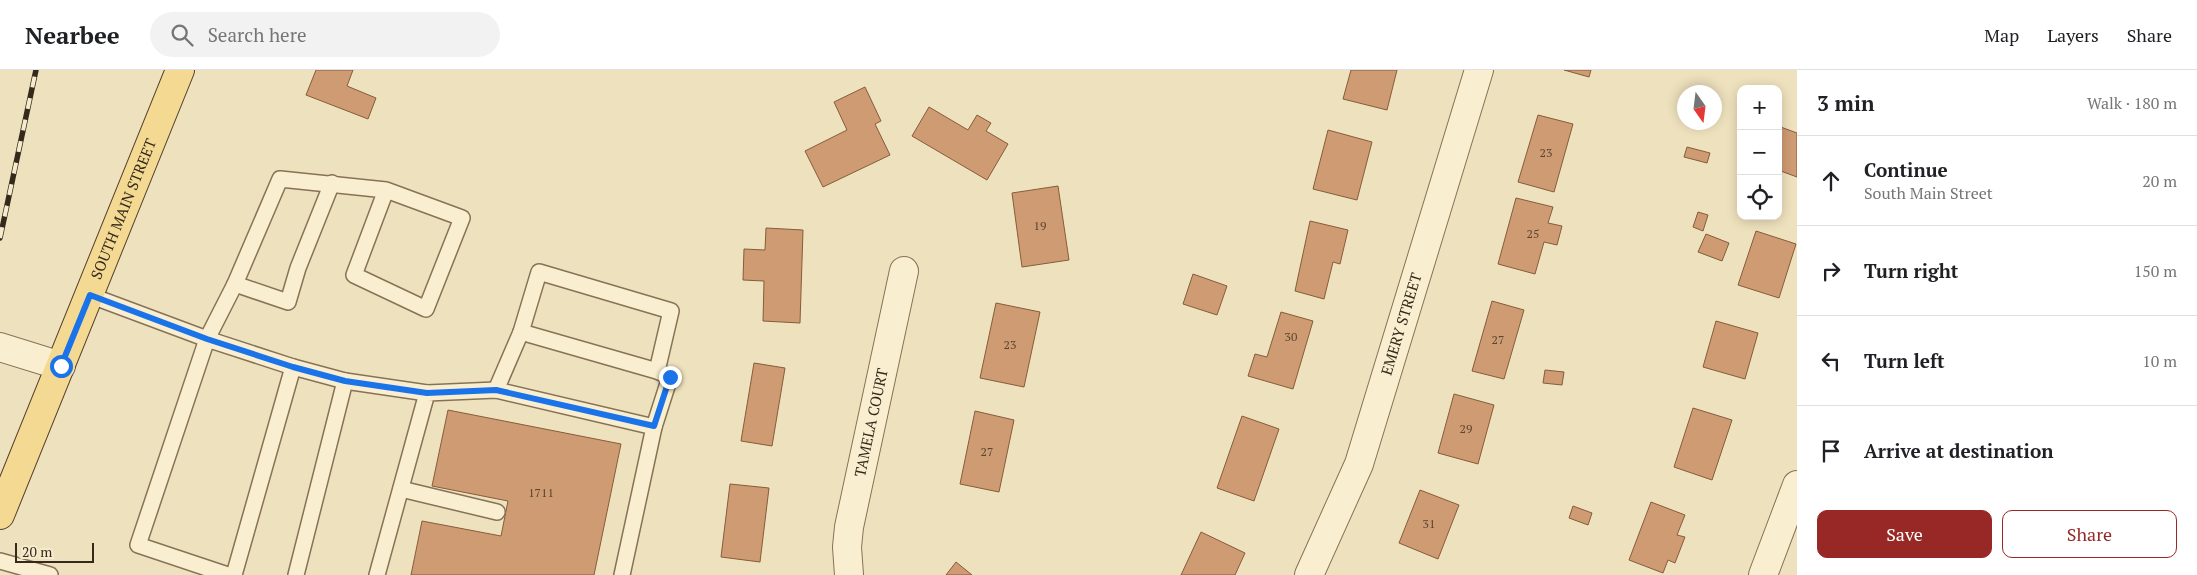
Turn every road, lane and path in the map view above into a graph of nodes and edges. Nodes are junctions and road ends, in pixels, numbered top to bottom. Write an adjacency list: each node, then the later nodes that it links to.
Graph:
1 (180, 70): 7 (main road, SOUTH MAIN STREET)
2 (1479, 70): 30 (street, EMERY STREET)
3 (332, 183): 4 (lane); 6 (lane); 6 (lane)
4 (386, 190): 4 (lane)
5 (904, 271): 29 (street, TAMELA COURT)
6 (235, 284): 9 (lane)
7 (90, 295): 9 (lane); 11 (main road, SOUTH MAIN STREET)
8 (521, 332): 13 (lane); 13 (lane); 15 (lane)
9 (207, 339): 12 (lane); 24 (lane)
10 (0, 347): 11 (street)
11 (61, 366): 21 (main road, SOUTH MAIN STREET)
12 (293, 367): 14 (lane); 25 (lane)
13 (657, 371): 17 (lane)
14 (345, 381): 16 (lane); 26 (lane)
15 (496, 390): 16 (lane); 17 (lane)
16 (427, 393): 18 (lane)
17 (654, 426): 28 (lane)
18 (401, 489): 20 (lane); 27 (lane)
19 (1796, 493): 31 (street)
20 (497, 512)
21 (0, 515)
22 (0, 562): 23 (lane)
23 (50, 575)
24 (228, 575)
25 (234, 575)
26 (296, 575)
27 (377, 575)
28 (622, 575)
29 (849, 575)
30 (1309, 575)
31 (1764, 575)

